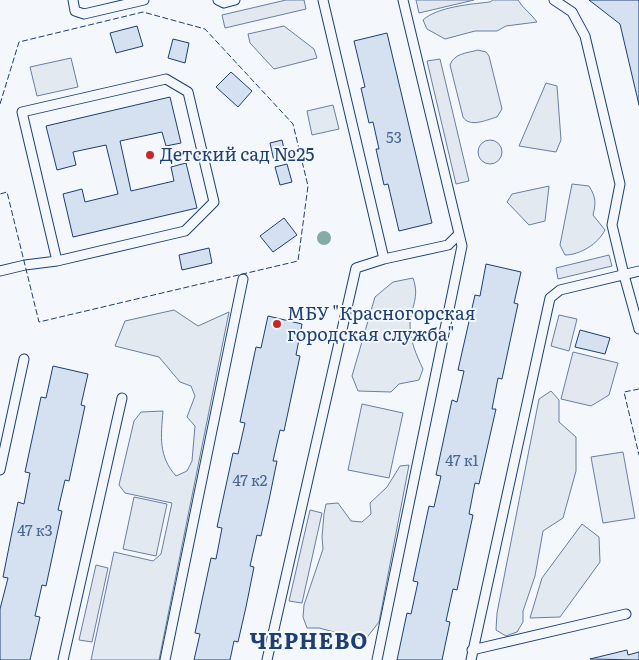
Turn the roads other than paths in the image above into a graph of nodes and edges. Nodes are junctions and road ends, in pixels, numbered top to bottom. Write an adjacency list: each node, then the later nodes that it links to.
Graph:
1 (73, 0): 2 (lane)
2 (144, 0)
3 (218, 0): 4 (lane)
4 (235, 0)
5 (323, 0): 9 (lane)
6 (403, 0): 8 (lane)
7 (554, 0): 13 (lane)
8 (459, 234): 9 (lane); 24 (lane)
9 (384, 259): 23 (lane)
10 (57, 260): 10 (lane); 11 (lane)
11 (0, 271)
12 (639, 271): 13 (lane)
13 (624, 274): 15 (lane); 20 (lane)
14 (243, 279): 22 (lane)
15 (639, 329)
16 (24, 359): 18 (lane)
17 (122, 398): 21 (lane)
18 (0, 470)
19 (626, 614): 20 (lane)
20 (472, 650): 25 (lane)
21 (63, 660)
22 (165, 660)
23 (267, 660)
24 (376, 660)
25 (470, 660)

